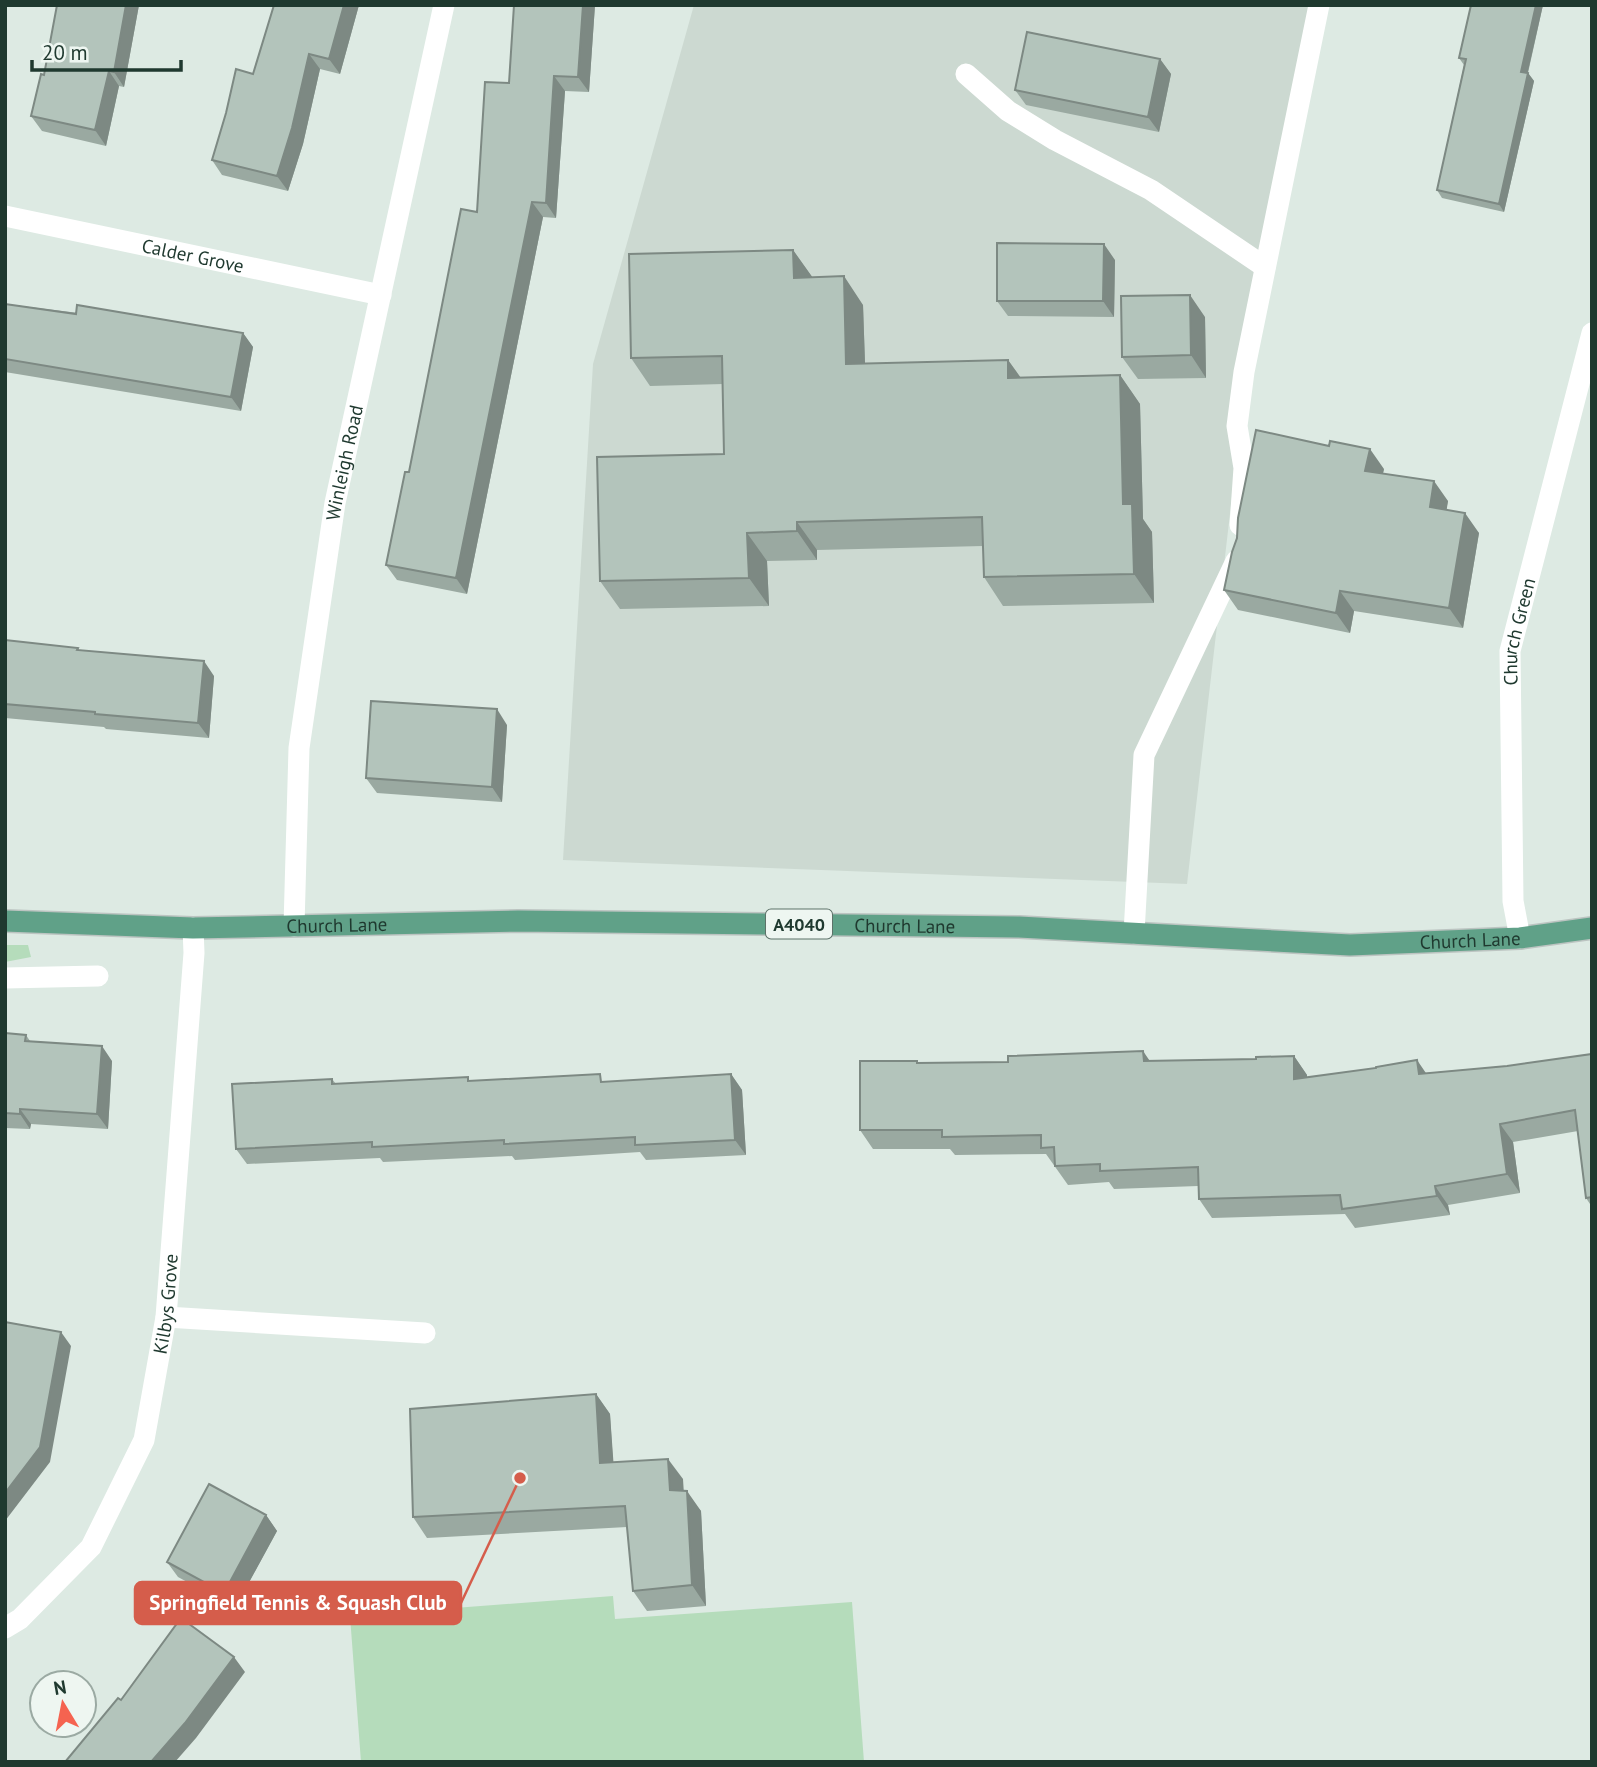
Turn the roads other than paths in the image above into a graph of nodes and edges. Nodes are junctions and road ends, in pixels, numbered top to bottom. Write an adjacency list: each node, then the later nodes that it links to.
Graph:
1 (444, 5): 6 (street, Winleigh Road)
2 (1319, 5): 5 (street)
3 (966, 74): 5 (street)
4 (5, 216): 6 (street, Calder Grove)
5 (1265, 268): 12 (street)
6 (381, 295): 9 (street, Winleigh Road)
7 (1592, 333): 13 (street, Church Green)
8 (5, 921): 10 (main road, Church Lane / A4040)
9 (294, 926): 10 (main road, Church Lane / A4040); 12 (main road, Church Lane / A4040)
10 (193, 928): 16 (street, Kilbys Grove)
11 (1592, 928): 13 (main road, Church Lane / A4040)
12 (1134, 933): 13 (main road, Church Lane / A4040)
13 (1520, 938)
14 (98, 976): 15 (street)
15 (5, 978)
16 (166, 1317): 17 (street); 18 (street, Kilbys Grove)
17 (425, 1333)
18 (5, 1628)

